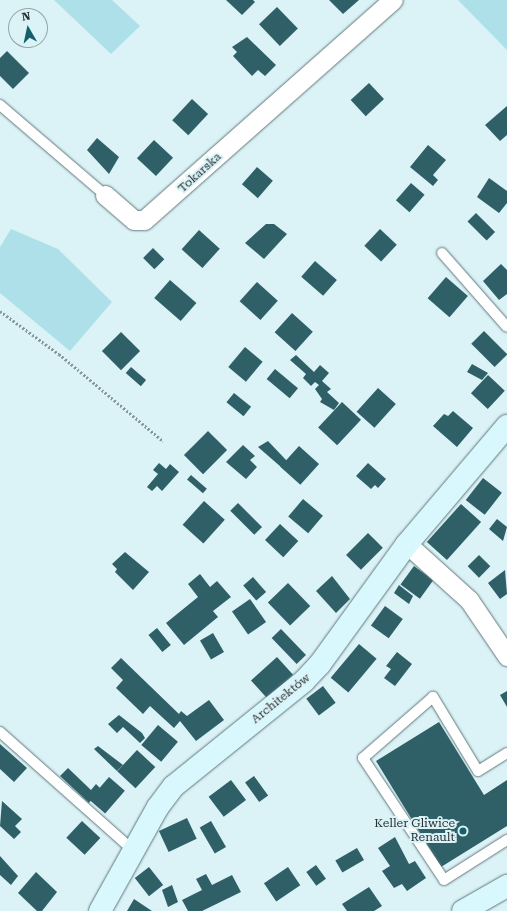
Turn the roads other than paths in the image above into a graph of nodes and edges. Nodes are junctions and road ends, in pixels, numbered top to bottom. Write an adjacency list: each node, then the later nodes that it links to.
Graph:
1 (393, 0): 3 (street, Tokarska)
2 (0, 105): 3 (lane, Tokarska)
3 (104, 195)
4 (442, 253): 5 (lane)
5 (507, 327)
6 (507, 426): 7 (street, Architektów)
7 (407, 544): 8 (street); 12 (street, Architektów)
8 (507, 656)
9 (0, 732): 12 (lane)
10 (507, 753): 11 (lane)
11 (507, 840)
12 (134, 850): 14 (street, Architektów)
13 (507, 886): 15 (street)
14 (100, 911)
15 (463, 911)

